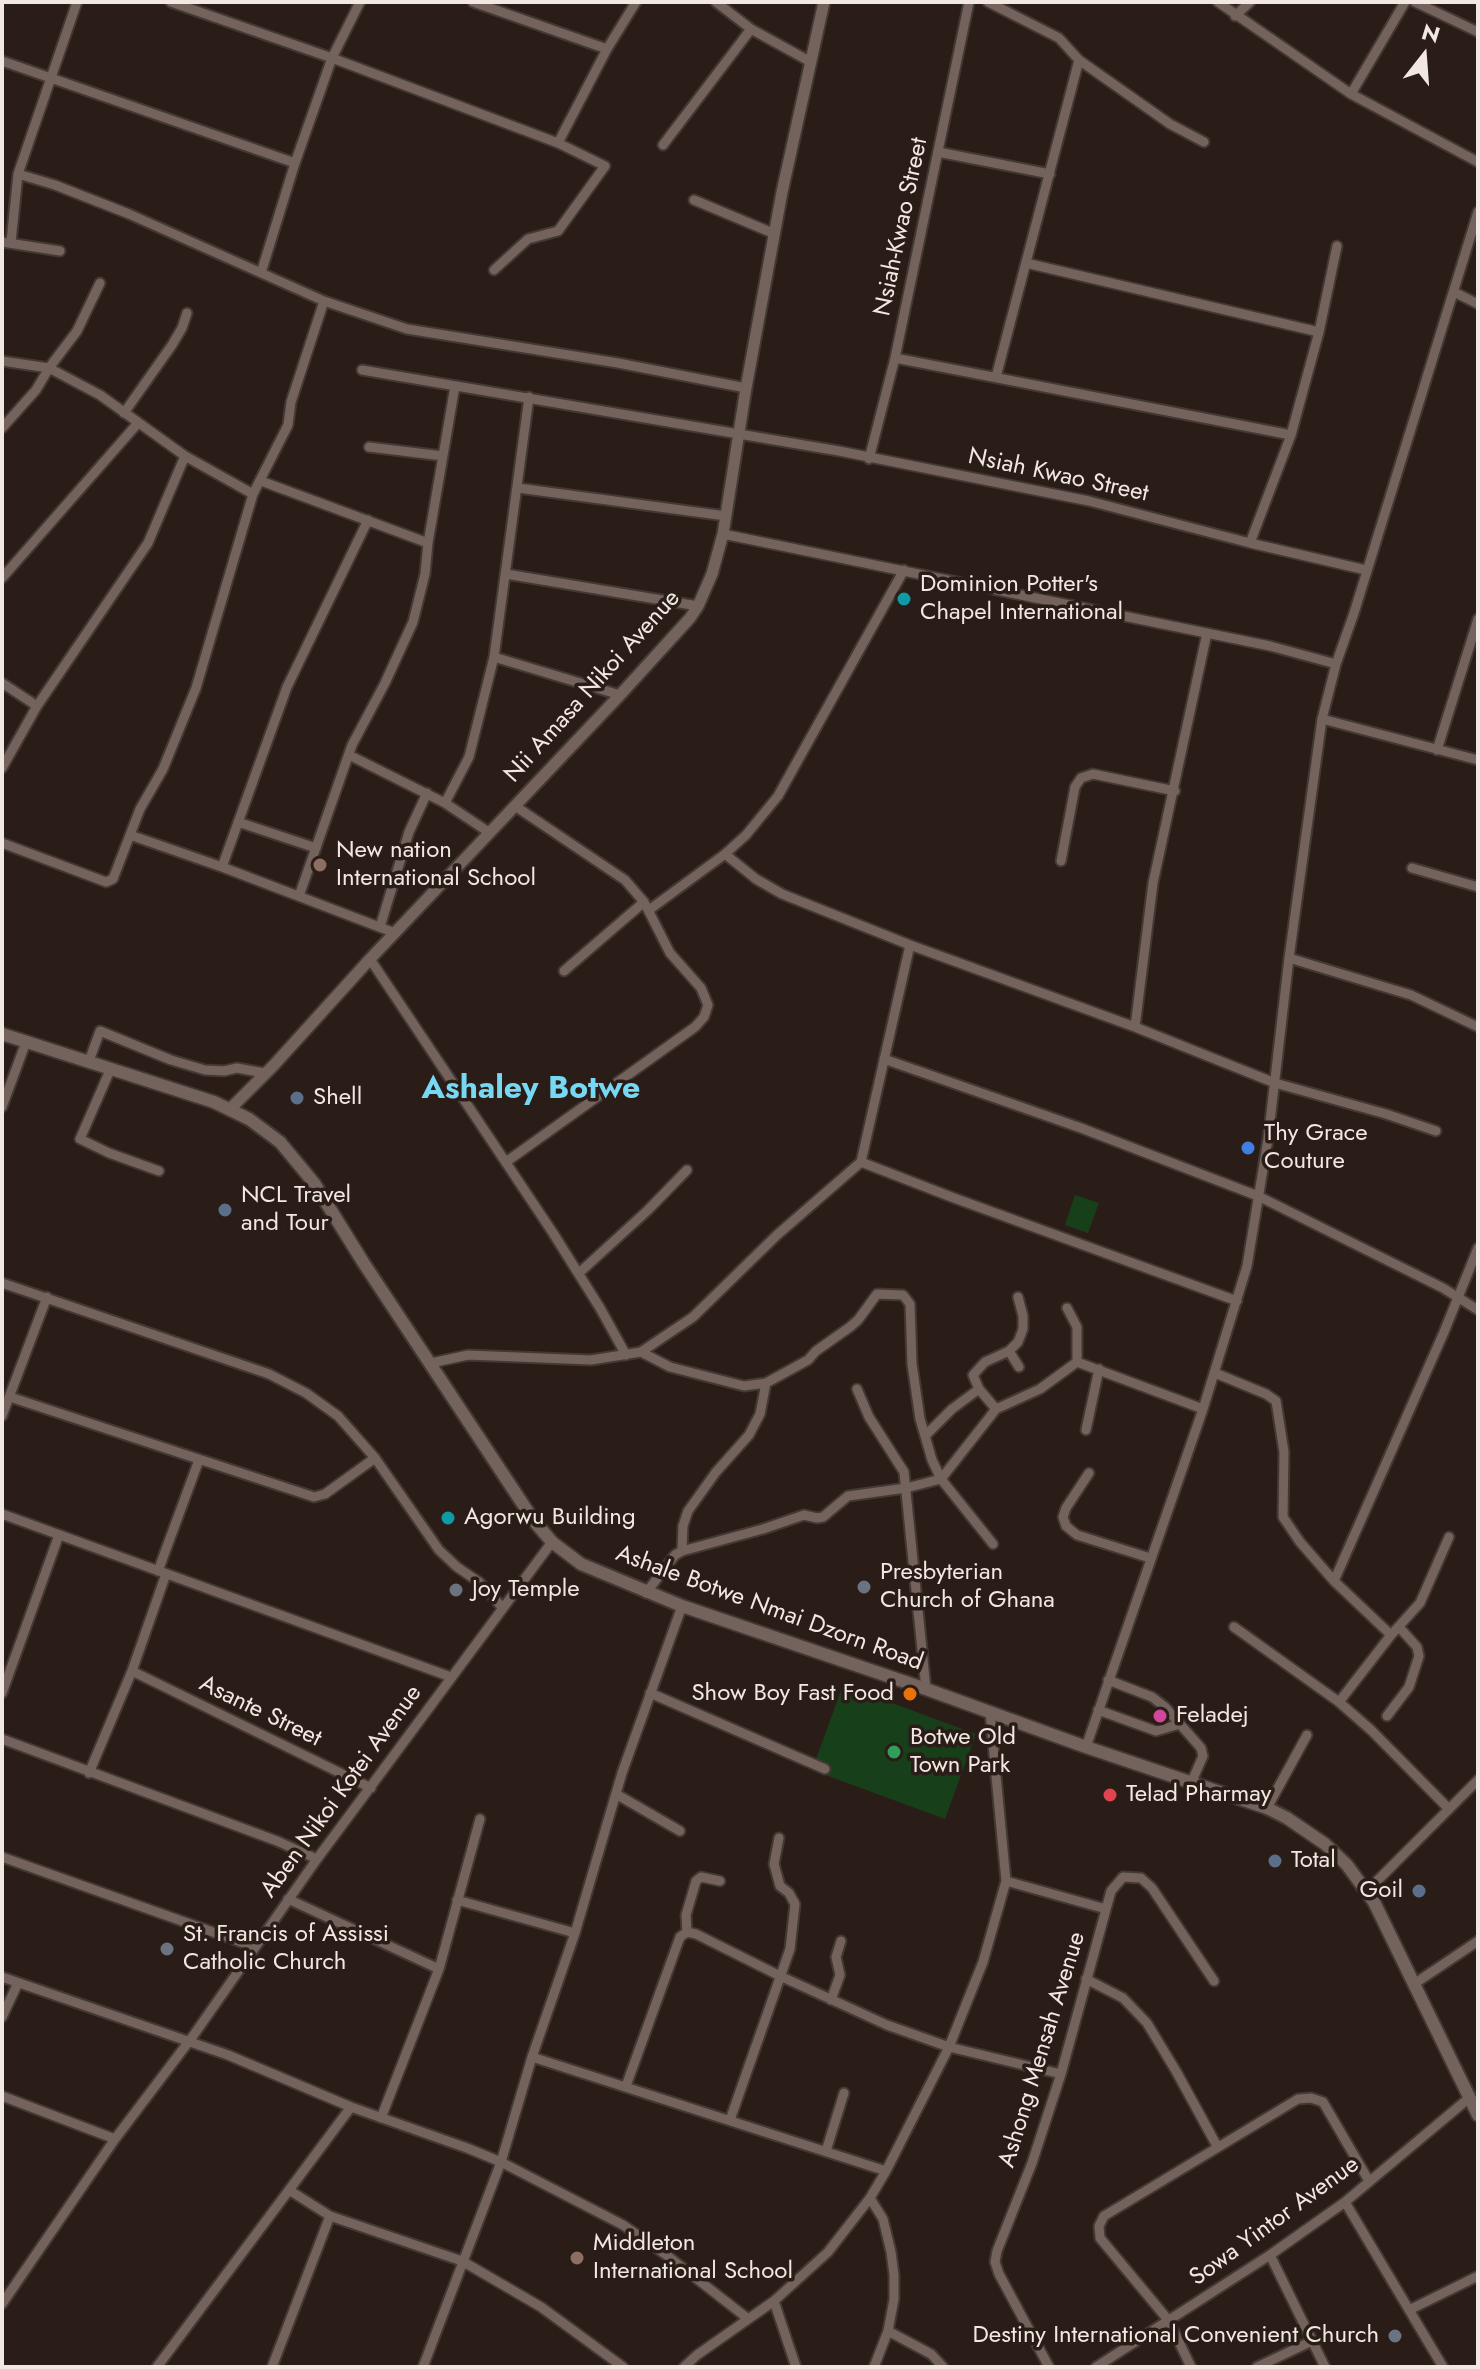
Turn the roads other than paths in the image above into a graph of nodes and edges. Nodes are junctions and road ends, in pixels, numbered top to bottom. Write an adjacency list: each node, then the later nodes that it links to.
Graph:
1 (77, 2): 22 (street)
2 (171, 2): 18 (street)
3 (360, 2): 18 (street)
4 (473, 2): 17 (street)
5 (636, 2): 17 (street)
6 (716, 2): 15 (street)
7 (824, 2): 21 (street, Nii Amasa Nikoi Avenue)
8 (969, 2): 27 (street, Nsiah-Kwao Street)
9 (988, 2): 19 (street)
10 (1218, 2): 14 (street)
11 (1250, 2): 14 (street)
12 (1405, 2): 23 (street)
13 (1415, 2): 16 (street)
14 (1235, 16): 23 (street)
15 (751, 29): 21 (street); 26 (street)
16 (1478, 32)
17 (607, 49): 25 (street)
18 (332, 58): 25 (street); 29 (street)
19 (1079, 60): 24 (street); 31 (street)
20 (2, 61): 22 (street)
21 (809, 61): 34 (street, Nii Amasa Nikoi Avenue)
22 (51, 77): 29 (street); 30 (street)
23 (1351, 94): 28 (street)
24 (1204, 142)
25 (558, 143): 39 (street)
26 (663, 145)
27 (938, 152): 31 (street); 47 (street, Nsiah-Kwao Street)
28 (1478, 162)
29 (295, 163): 40 (street)
30 (18, 174): 35 (street); 40 (street)
31 (1050, 174): 38 (street)
32 (694, 200): 34 (street)
33 (1478, 212): 42 (street)
34 (775, 234): 53 (street, Nii Amasa Nikoi Avenue)
35 (7, 242): 37 (street)
36 (1337, 246): 46 (street)
37 (60, 251)
38 (1026, 263): 46 (street); 51 (street)
39 (494, 270)
40 (261, 273): 43 (street)
41 (100, 283): 49 (street)
42 (1454, 292): 44 (street); 73 (street)
43 (324, 301): 53 (street); 64 (street)
44 (1478, 304)
45 (187, 313): 55 (street)
46 (1319, 332): 59 (street)
47 (895, 358): 51 (street); 63 (street, Nsiah-Kwao Street)
48 (2, 361): 49 (street)
49 (49, 368): 55 (street); 57 (street)
50 (362, 370): 52 (street, Nsiah Kwao Street)
51 (996, 377): 59 (street)
52 (455, 386): 54 (street, Nsiah Kwao Street); 62 (street)
53 (746, 388): 58 (street, Nii Amasa Nikoi Avenue)
54 (529, 397): 58 (street, Nsiah Kwao Street); 65 (street)
55 (124, 413): 56 (street)
56 (138, 423): 61 (street); 75 (street)
57 (2, 428)
58 (739, 433): 63 (street, Nsiah Kwao Street); 67 (street, Nii Amasa Nikoi Avenue)
59 (1291, 435): 71 (street)
60 (369, 447): 62 (street)
61 (185, 456): 66 (street); 83 (street)
62 (443, 456): 70 (street)
63 (869, 459): 71 (street, Nsiah Kwao Street)
64 (261, 481): 66 (street); 68 (street)
65 (518, 488): 67 (street); 74 (street)
66 (253, 494): 95 (street)
67 (726, 516): 69 (street, Nii Amasa Nikoi Avenue)
68 (368, 520): 70 (street); 93 (street)
69 (723, 534): 72 (street); 76 (street, Nii Amasa Nikoi Avenue)
70 (428, 543): 86 (street)
71 (1250, 543): 73 (street, Nsiah Kwao Street)
72 (904, 570): 78 (street); 98 (street)
73 (1366, 570): 80 (street)
74 (506, 574): 76 (street); 79 (street)
75 (2, 578)
76 (698, 606): 82 (street, Nii Amasa Nikoi Avenue)
77 (1478, 619): 85 (street)
78 (1207, 633): 80 (street); 89 (street)
79 (494, 657): 82 (street); 91 (street)
80 (1336, 664): 84 (street)
81 (2, 683): 83 (street)
82 (620, 695): 92 (street, Nii Amasa Nikoi Avenue)
83 (37, 706): 88 (street)
84 (1322, 719): 85 (street); 108 (street)
85 (1437, 750): 87 (street)
86 (349, 755): 90 (street); 97 (street)
87 (1478, 760)
88 (2, 768)
89 (1175, 791): 99 (street); 111 (street)
90 (427, 793): 91 (street); 105 (street)
91 (445, 803): 94 (street)
92 (515, 806): 94 (street, Nii Amasa Nikoi Avenue); 104 (street)
93 (238, 822): 97 (street); 100 (street)
94 (490, 833): 106 (street, Nii Amasa Nikoi Avenue)
95 (130, 835): 96 (street); 100 (street)
96 (2, 843)
97 (316, 848): 103 (street)
98 (725, 854): 104 (street); 107 (street)
99 (1061, 861)
100 (222, 867): 103 (street)
101 (1412, 868): 102 (street)
102 (1478, 887)
103 (299, 896): 105 (street)
104 (646, 906): 110 (street); 123 (street)
105 (380, 927): 106 (street)
106 (395, 933): 109 (street, Nii Amasa Nikoi Avenue)
107 (910, 945): 111 (street); 115 (street)
108 (1289, 958): 112 (street); 119 (street)
109 (370, 959): 118 (street, Nii Amasa Nikoi Avenue); 123 (street)
110 (564, 971)
111 (1135, 1027): 119 (street)
112 (1478, 1027)
113 (2, 1034): 114 (main road, Ashale Botwe Nmai Dzorn Road)
114 (26, 1042): 116 (main road, Ashale Botwe Nmai Dzorn Road); 120 (street)
115 (884, 1059): 124 (street); 127 (street)
116 (89, 1061): 117 (main road, Ashale Botwe Nmai Dzorn Road); 118 (street)
117 (111, 1068): 121 (main road, Ashale Botwe Nmai Dzorn Road); 126 (street)
118 (264, 1073): 121 (street, Nii Amasa Nikoi Avenue)
119 (1275, 1083): 122 (street); 127 (street)
120 (2, 1107)
121 (230, 1109): 141 (main road, Ashale Botwe Nmai Dzorn Road)
122 (1436, 1131)
123 (506, 1162): 129 (street)
124 (861, 1162): 134 (street); 138 (street)
125 (687, 1170): 129 (street)
126 (159, 1171)
127 (1258, 1196): 133 (street); 134 (street)
128 (1478, 1248): 133 (street)
129 (579, 1273): 139 (street)
130 (2, 1283): 131 (street)
131 (47, 1297): 148 (street); 154 (street)
132 (1018, 1297): 137 (street)
133 (1457, 1297): 136 (street); 167 (street)
134 (1237, 1301): 144 (street)
135 (1067, 1308): 140 (street)
136 (1478, 1310)
137 (1009, 1351): 142 (street); 147 (street)
138 (641, 1352): 139 (street); 145 (street)
139 (626, 1355): 141 (street)
140 (1077, 1362): 143 (street); 149 (street)
141 (431, 1363): 162 (main road, Ashale Botwe Nmai Dzorn Road)
142 (1019, 1367)
143 (1099, 1369): 150 (street); 152 (street)
144 (1215, 1373): 150 (street); 167 (street)
145 (766, 1383): 153 (street); 164 (street)
146 (857, 1389): 158 (street)
147 (979, 1389): 149 (street); 153 (street)
148 (10, 1397): 151 (street); 155 (street)
149 (996, 1409): 157 (street)
150 (1203, 1409): 165 (street)
151 (2, 1416)
152 (1086, 1430)
153 (925, 1436): 157 (street)
154 (375, 1458): 155 (street); 170 (street)
155 (199, 1460): 166 (street)
156 (1089, 1473): 165 (street)
157 (941, 1479): 158 (street); 163 (street)
158 (906, 1488): 164 (street); 176 (street)
159 (2, 1514): 160 (street)
160 (59, 1535): 166 (street); 177 (street)
161 (1449, 1537): 172 (street)
162 (552, 1542): 168 (main road, Ashale Botwe Nmai Dzorn Road); 170 (street, Aben Nikoi Kotei Avenue)
163 (993, 1544)
164 (682, 1551): 168 (street)
165 (1150, 1558): 175 (street)
166 (162, 1573): 173 (street); 174 (street)
167 (1334, 1581): 172 (street)
168 (646, 1593): 169 (main road, Ashale Botwe Nmai Dzorn Road)
169 (682, 1606): 176 (main road, Ashale Botwe Nmai Dzorn Road); 178 (street)
170 (502, 1607): 174 (street, Aben Nikoi Kotei Avenue)
171 (1234, 1627): 179 (street)
172 (1395, 1631): 179 (street); 182 (street)
173 (132, 1671): 188 (street); 191 (street, Asante Street)
174 (451, 1677): 191 (street, Aben Nikoi Kotei Avenue)
175 (1108, 1680): 180 (street); 183 (street)
176 (926, 1689): 181 (main road, Ashale Botwe Nmai Dzorn Road)
177 (2, 1693)
178 (650, 1693): 187 (street); 192 (street)
179 (1339, 1702): 194 (street)
180 (1098, 1710): 183 (street); 186 (street)
181 (990, 1712): 186 (main road, Ashale Botwe Nmai Dzorn Road); 201 (street)
182 (1387, 1716)
183 (1180, 1724): 190 (street)
184 (1307, 1735): 193 (street)
185 (2, 1739): 188 (street)
186 (1086, 1747): 190 (main road, Ashale Botwe Nmai Dzorn Road)
187 (825, 1769)
188 (89, 1773): 199 (street)
189 (1478, 1780): 194 (street)
190 (1192, 1781): 193 (main road, Ashale Botwe Nmai Dzorn Road)
191 (371, 1788): 199 (street, Aben Nikoi Kotei Avenue)
192 (616, 1794): 196 (street); 207 (street)
193 (1267, 1808): 202 (main road, Ashale Botwe Nmai Dzorn Road)
194 (1449, 1809): 202 (street)
195 (480, 1819): 204 (street)
196 (680, 1831)
197 (779, 1838): 212 (street)
198 (2, 1857): 210 (street)
199 (317, 1859): 203 (street, Aben Nikoi Kotei Avenue)
200 (720, 1881): 206 (street)
201 (1006, 1881): 205 (street); 221 (street)
202 (1366, 1892): 217 (main road, Ashale Botwe Nmai Dzorn Road)
203 (288, 1899): 210 (street, Aben Nikoi Kotei Avenue); 211 (street)
204 (457, 1900): 207 (street); 211 (street)
205 (1106, 1909): 214 (street, Ashong Mensah Avenue); 215 (street, Ashong Mensah Avenue)
206 (687, 1932): 212 (street); 224 (street)
207 (575, 1933): 222 (street)
208 (841, 1941): 218 (street)
209 (1478, 1941): 217 (street)
210 (255, 1947): 220 (street, Aben Nikoi Kotei Avenue)
211 (439, 1969): 230 (street)
212 (780, 1976): 218 (street); 231 (street)
213 (2, 1977): 216 (street)
214 (1086, 1979): 223 (street, Ashong Mensah Avenue); 233 (street)
215 (1214, 1981)
216 (18, 1983): 219 (street); 220 (street)
217 (1414, 1984): 227 (main road, Ashale Botwe Nmai Dzorn Road)
218 (831, 2000): 221 (street)
219 (2, 2017)
220 (188, 2042): 228 (street); 232 (street, Aben Nikoi Kotei Avenue)
221 (949, 2047): 223 (street); 236 (street)
222 (532, 2057): 224 (street); 235 (street)
223 (1061, 2074): 260 (street, Ashong Mensah Avenue)
224 (626, 2086): 231 (street)
225 (844, 2093): 234 (street)
226 (2, 2096): 232 (street)
227 (1469, 2098): 229 (main road, Ashale Botwe Nmai Dzorn Road); 237 (street, Sowa Yintor Avenue)
228 (351, 2107): 230 (street); 238 (street)
229 (1478, 2115)
230 (381, 2118): 235 (street)
231 (730, 2120): 234 (street)
232 (115, 2139): 246 (street, Aben Nikoi Kotei Avenue)
233 (1217, 2146): 237 (street); 249 (street)
234 (826, 2151): 236 (street)
235 (501, 2162): 243 (street); 248 (street)
236 (886, 2171): 239 (street)
237 (1369, 2181): 240 (street, Sowa Yintor Avenue)
238 (289, 2190): 241 (street); 253 (street)
239 (870, 2198): 245 (street); 250 (street)
240 (1345, 2202): 242 (street, Sowa Yintor Avenue); 247 (street)
241 (330, 2216): 243 (street); 254 (street)
242 (1270, 2255): 249 (street, Sowa Yintor Avenue); 251 (street)
243 (462, 2261): 252 (street); 255 (street)
244 (1478, 2276): 247 (street)
245 (774, 2301): 248 (street); 257 (street)
246 (2, 2304)
247 (1411, 2309): 265 (street)
248 (747, 2318): 256 (street)
249 (1169, 2321): 261 (street, Sowa Yintor Avenue); 262 (street)
250 (888, 2331): 258 (street); 259 (street)
251 (1312, 2341): 263 (street); 264 (street)
252 (426, 2366)
253 (157, 2367)
254 (272, 2367)
255 (623, 2367)
256 (684, 2367)
257 (796, 2367)
258 (874, 2367)
259 (943, 2367)
260 (1049, 2367)
261 (1096, 2367)
262 (1191, 2367)
263 (1257, 2367)
264 (1325, 2367)
265 (1443, 2367)

